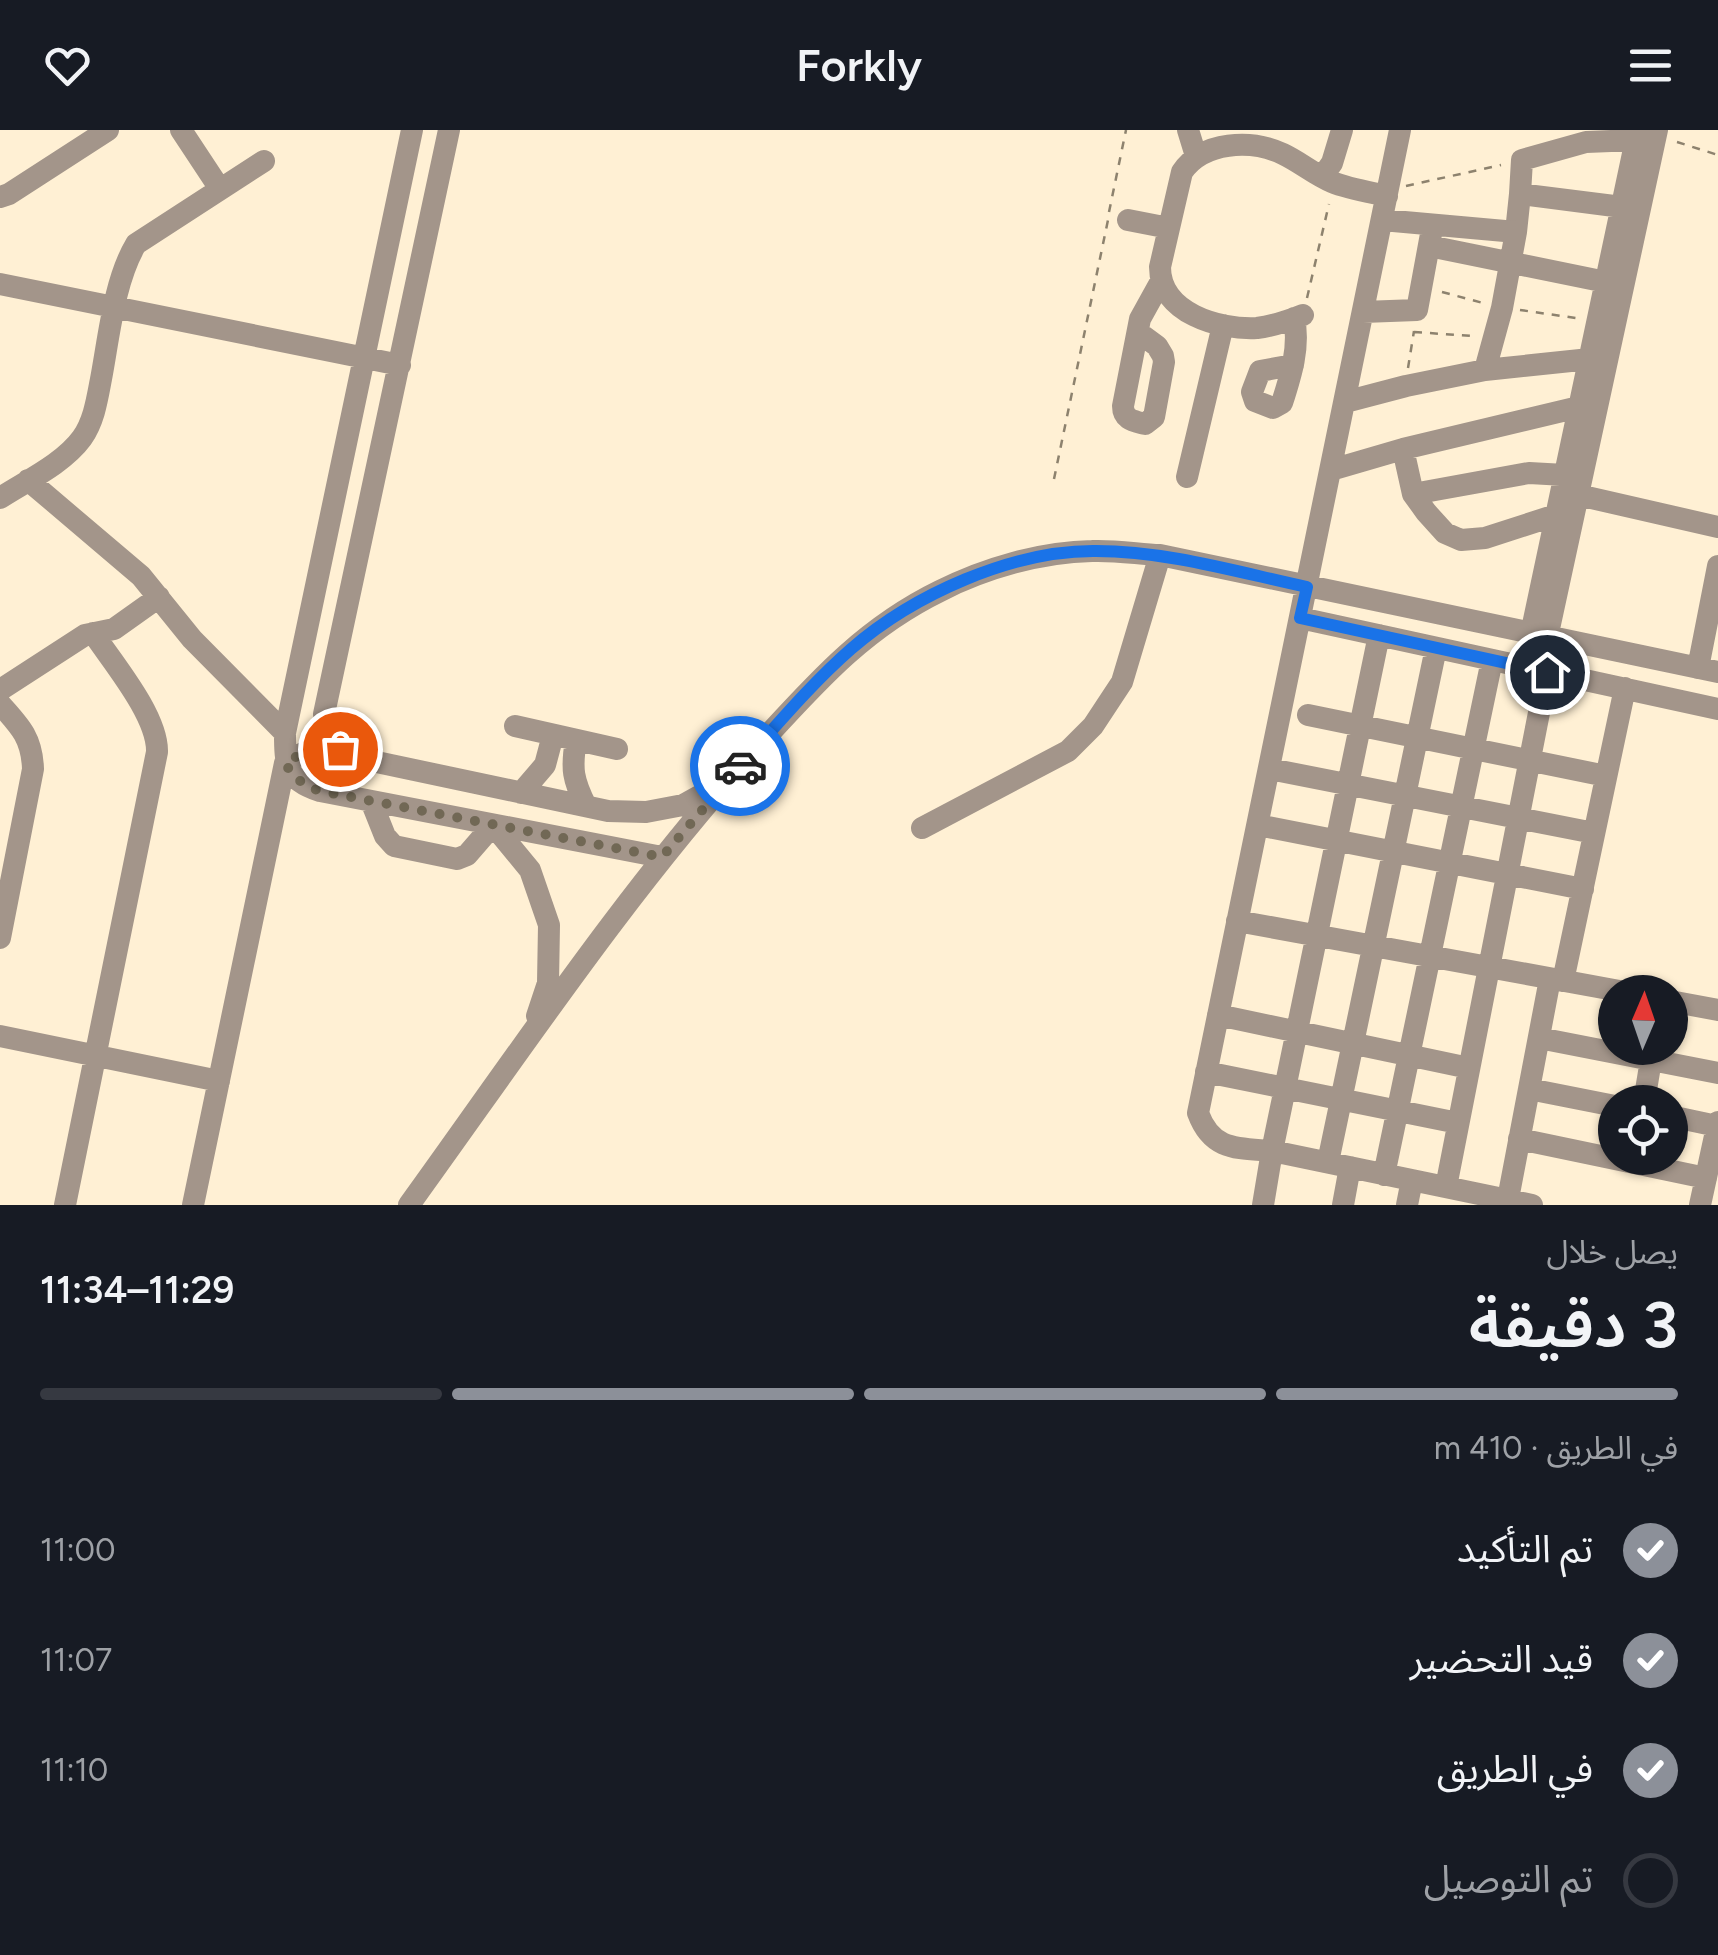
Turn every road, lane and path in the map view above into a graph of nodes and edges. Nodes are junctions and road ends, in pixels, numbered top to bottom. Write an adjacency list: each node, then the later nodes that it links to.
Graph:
1 (108, 130): 20 (street)
2 (181, 130): 17 (street)
3 (412, 130): 40 (street)
4 (449, 130): 42 (street)
5 (1126, 130): 51 (path)
6 (1188, 130): 12 (street)
7 (1400, 130): 18 (street)
8 (1340, 131): 16 (street)
9 (1647, 134): 11 (path); 13 (street); 15 (street)
10 (1262, 138): 12 (street); 16 (street)
11 (1718, 155)
12 (1196, 156): 24 (street)
13 (1522, 160): 18 (path); 19 (street)
14 (264, 161): 17 (street)
15 (1638, 173): 21 (street); 53 (street)
16 (1328, 180): 18 (street); 35 (path)
17 (220, 189): 31 (street)
18 (1387, 193): 23 (street)
19 (1520, 194): 21 (street); 25 (street)
20 (0, 197)
21 (1622, 207): 29 (street)
22 (1128, 220): 24 (street)
23 (1382, 220): 26 (street); 34 (street)
24 (1169, 228): 28 (street)
25 (1516, 232): 26 (street); 27 (street)
26 (1430, 234): 27 (street); 33 (street)
27 (1509, 262): 29 (street); 32 (street)
28 (1161, 280): 37 (street); 38 (street)
29 (1606, 282): 36 (street)
30 (0, 284): 31 (street)
31 (115, 307): 40 (street); 52 (street)
32 (1502, 308): 33 (path); 36 (path); 39 (street)
33 (1418, 310): 34 (street); 39 (path); 45 (path)
34 (1363, 312): 46 (street)
35 (1298, 316): 37 (street); 43 (street)
36 (1598, 322): 41 (street)
37 (1223, 325): 50 (street)
38 (1138, 332)
39 (1493, 338): 44 (street)
40 (364, 358): 42 (street); 79 (street)
41 (1590, 359): 44 (street); 47 (street)
42 (400, 365): 82 (street)
43 (1293, 365)
44 (1485, 370): 45 (street)
45 (1406, 386): 46 (street)
46 (1344, 402): 49 (street)
47 (1579, 407): 48 (street); 53 (street)
48 (1403, 449): 49 (street); 54 (street)
49 (1330, 470): 60 (street)
50 (1187, 477)
51 (1054, 479)
52 (28, 480): 55 (street); 62 (street)
53 (1568, 487): 54 (street); 56 (street); 57 (street); 67 (street)
54 (1413, 494): 56 (street)
55 (1, 495)
56 (1556, 515): 67 (street)
57 (1718, 527)
58 (1160, 555): 60 (street); 89 (street); 99 (street)
59 (1718, 566): 70 (street)
60 (1307, 587): 61 (street); 63 (street)
61 (1337, 593): 64 (street); 67 (street)
62 (159, 597): 65 (street); 79 (street)
63 (1300, 618): 64 (street); 87 (street)
64 (1331, 625): 66 (street)
65 (93, 633): 73 (street); 124 (street)
66 (1380, 635): 68 (street); 78 (street)
67 (1539, 636): 70 (street)
68 (1436, 648): 69 (street); 81 (street)
69 (1492, 660): 71 (street); 83 (street)
70 (1708, 670)
71 (1547, 672): 72 (street); 85 (street)
72 (1625, 688): 75 (street); 88 (street)
73 (0, 690)
74 (0, 704): 109 (street)
75 (1718, 709)
76 (1308, 715): 78 (street)
77 (515, 726): 80 (street)
78 (1360, 726): 81 (street); 90 (street)
79 (285, 734): 86 (street)
80 (564, 737): 84 (street); 91 (street); 94 (street)
81 (1417, 737): 83 (street); 92 (street)
82 (330, 738): 86 (street); 91 (street)
83 (1474, 748): 85 (street); 95 (street)
84 (617, 749)
85 (1530, 760): 88 (street); 96 (street)
86 (285, 763): 93 (street); 130 (street)
87 (1270, 769): 90 (street); 98 (street)
88 (1606, 776): 100 (street)
89 (726, 780): 94 (street); 103 (street)
90 (1348, 784): 92 (street); 101 (street)
91 (521, 793): 94 (street)
92 (1405, 796): 95 (street); 102 (street)
93 (371, 801): 97 (street); 97 (street)
94 (586, 806)
95 (1462, 807): 96 (street); 104 (street)
96 (1518, 818): 100 (street); 105 (street)
97 (493, 825): 103 (street); 120 (street)
98 (1258, 825): 101 (street); 107 (street)
99 (922, 828)
100 (1594, 833): 106 (street)
101 (1336, 840): 102 (street); 108 (street)
102 (1394, 851): 104 (street); 110 (street)
103 (662, 857): 120 (street)
104 (1450, 862): 105 (street); 111 (street)
105 (1507, 874): 106 (street); 112 (street)
106 (1583, 888): 113 (street)
107 (1238, 921): 108 (street); 117 (street)
108 (1317, 936): 110 (street); 118 (street)
109 (0, 938)
110 (1374, 946): 111 (street); 122 (street)
111 (1430, 956): 112 (street); 125 (street)
112 (1489, 968): 113 (street); 127 (street)
113 (1557, 980): 114 (street); 121 (street)
114 (1598, 987)
115 (1688, 1004): 116 (street)
116 (1718, 1010)
117 (1218, 1015): 118 (street); 128 (street)
118 (1297, 1032): 122 (street); 131 (street)
119 (0, 1036): 124 (street)
120 (530, 1038): 150 (street)
121 (1538, 1038): 123 (street); 132 (street)
122 (1353, 1043): 125 (street); 133 (street)
123 (1598, 1046)
124 (96, 1056): 130 (street); 148 (street)
125 (1409, 1056): 127 (street); 135 (street)
126 (1688, 1064): 129 (street)
127 (1469, 1068): 137 (street)
128 (1206, 1072): 131 (street); 140 (street)
129 (1718, 1073)
130 (218, 1080): 149 (street)
131 (1285, 1088): 133 (street); 140 (street)
132 (1529, 1089): 134 (street); 139 (street)
133 (1342, 1099): 135 (street); 143 (street)
134 (1598, 1103)
135 (1398, 1110): 137 (street); 144 (street)
136 (1688, 1119): 138 (street)
137 (1458, 1123): 146 (street)
138 (1718, 1124): 142 (street)
139 (1519, 1140): 141 (street); 147 (street)
140 (1272, 1151): 143 (street); 151 (street)
141 (1598, 1154)
142 (1712, 1164): 155 (street)
143 (1339, 1165): 144 (street); 152 (street)
144 (1384, 1175): 145 (street)
145 (1412, 1180): 146 (street); 153 (street)
146 (1446, 1187): 147 (street)
147 (1508, 1199): 154 (street)
148 (65, 1205)
149 (192, 1205)
150 (408, 1205)
151 (1263, 1205)
152 (1343, 1205)
153 (1407, 1205)
154 (1532, 1205)
155 (1700, 1205)

